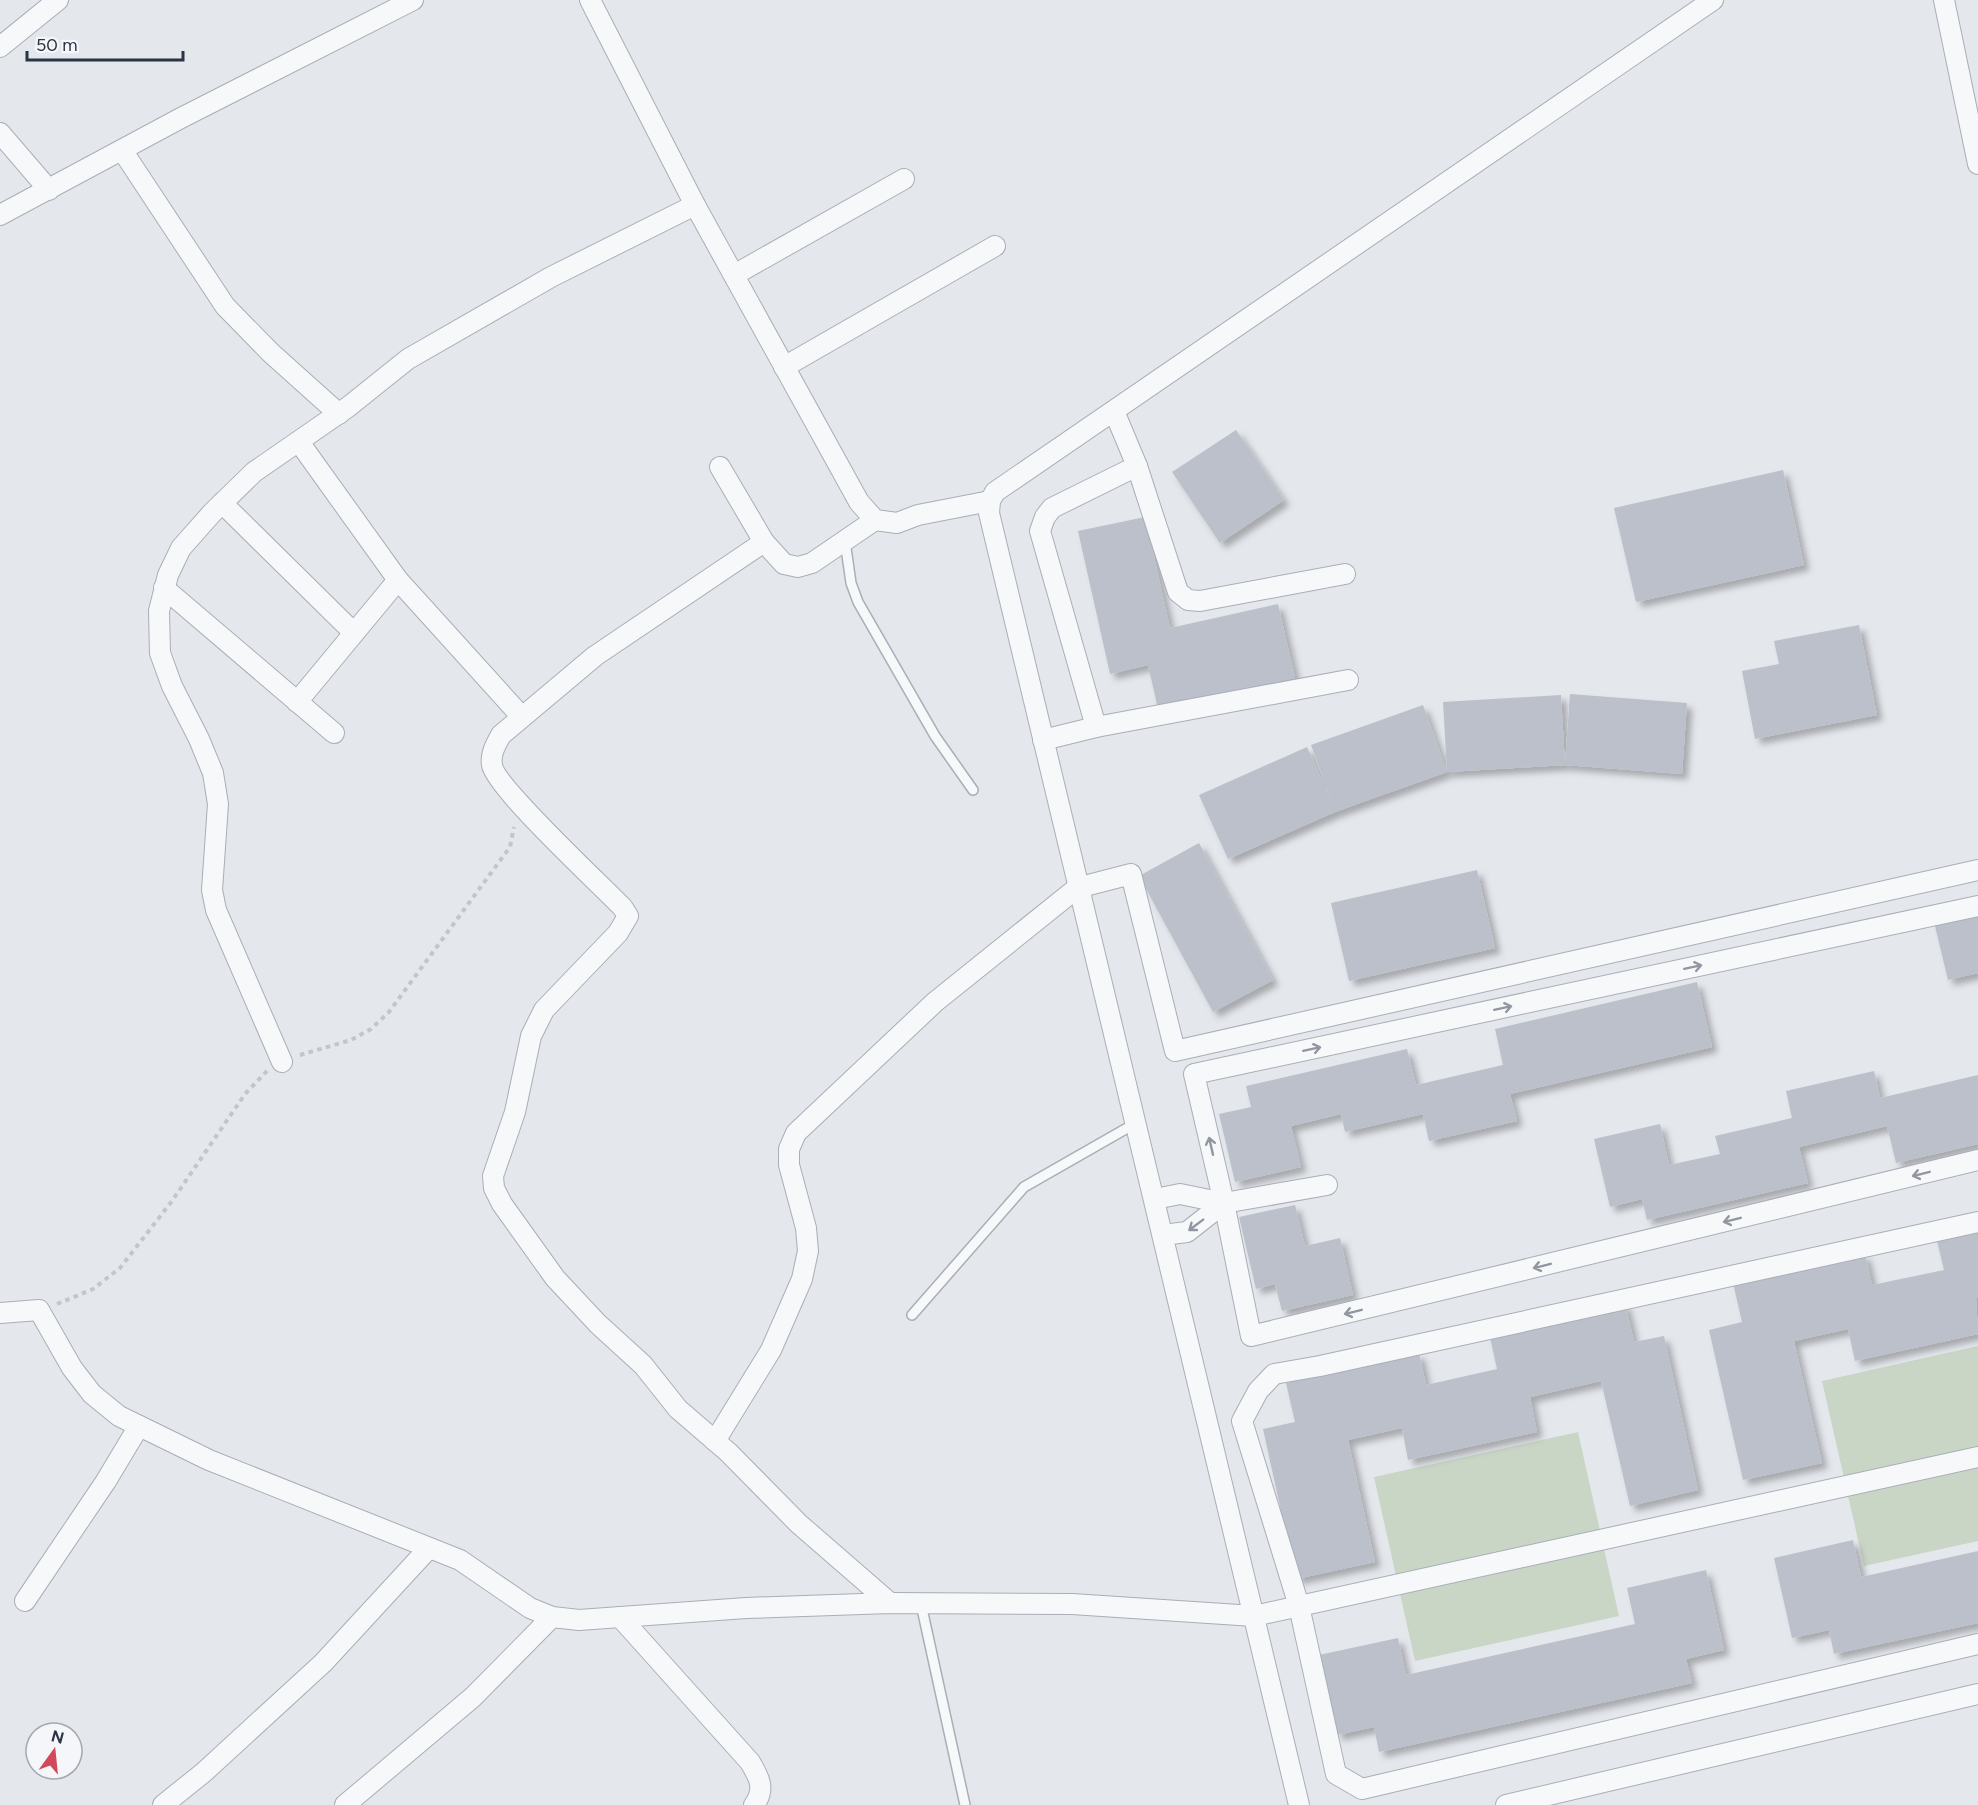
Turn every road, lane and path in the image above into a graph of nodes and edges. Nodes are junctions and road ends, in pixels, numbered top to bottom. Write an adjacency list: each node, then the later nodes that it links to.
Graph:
1 (58, 0): 6 (street)
2 (413, 0): 8 (street)
3 (590, 0): 12 (street)
4 (1713, 0): 17 (street)
5 (1944, 0): 9 (street)
6 (0, 47)
7 (0, 133): 11 (street)
8 (122, 150): 11 (street); 18 (street)
9 (1978, 164)
10 (904, 179): 15 (street)
11 (49, 190): 13 (street)
12 (695, 205): 15 (street); 18 (street)
13 (0, 215)
14 (995, 246): 16 (street)
15 (734, 275): 16 (street)
16 (784, 367): 24 (street)
17 (1114, 411): 20 (street); 22 (street)
18 (339, 414): 19 (street)
19 (299, 442): 23 (street); 28 (street)
20 (1137, 466): 27 (street); 34 (street)
21 (720, 467): 26 (street)
22 (990, 501): 24 (street); 36 (street)
23 (222, 503): 29 (street); 30 (street)
24 (875, 520): 25 (street)
25 (845, 540): 26 (street); 37 (lane)
26 (764, 542): 33 (street)
27 (1345, 574)
28 (398, 580): 30 (street); 33 (street)
29 (165, 588): 32 (street); 41 (street)
30 (354, 633): 32 (street)
31 (1348, 680): 34 (street)
32 (297, 702): 35 (street)
33 (522, 717): 52 (street)
34 (1096, 727): 36 (street)
35 (334, 733)
36 (1043, 740): 39 (street)
37 (973, 790)
38 (1978, 870): 39 (street)
39 (1077, 888): 42 (street); 52 (street)
40 (1978, 906): 46 (street, one-way to 40)
41 (282, 1062)
42 (1136, 1123): 45 (street); 50 (lane)
43 (1978, 1160): 46 (street, one-way to 46)
44 (1327, 1185): 46 (street)
45 (1155, 1199): 46 (street); 48 (street)
46 (1224, 1203): 48 (street, one-way to 48)
47 (1978, 1222): 58 (street)
48 (1163, 1235): 59 (street)
49 (0, 1313): 51 (street)
50 (912, 1315)
51 (139, 1426): 54 (street); 55 (street)
52 (715, 1441): 56 (street)
53 (1978, 1457): 58 (street)
54 (429, 1548): 60 (street); 64 (street)
55 (25, 1601)
56 (890, 1603): 57 (street); 61 (street)
57 (921, 1604): 59 (street); 67 (lane)
58 (1299, 1606): 59 (street); 62 (street)
59 (1254, 1616): 68 (street)
60 (552, 1617): 61 (street); 65 (street)
61 (620, 1617): 66 (street)
62 (1978, 1644)
63 (1978, 1694): 69 (street)
64 (163, 1805)
65 (345, 1805)
66 (754, 1805)
67 (965, 1805)
68 (1299, 1805)
69 (1506, 1805)

